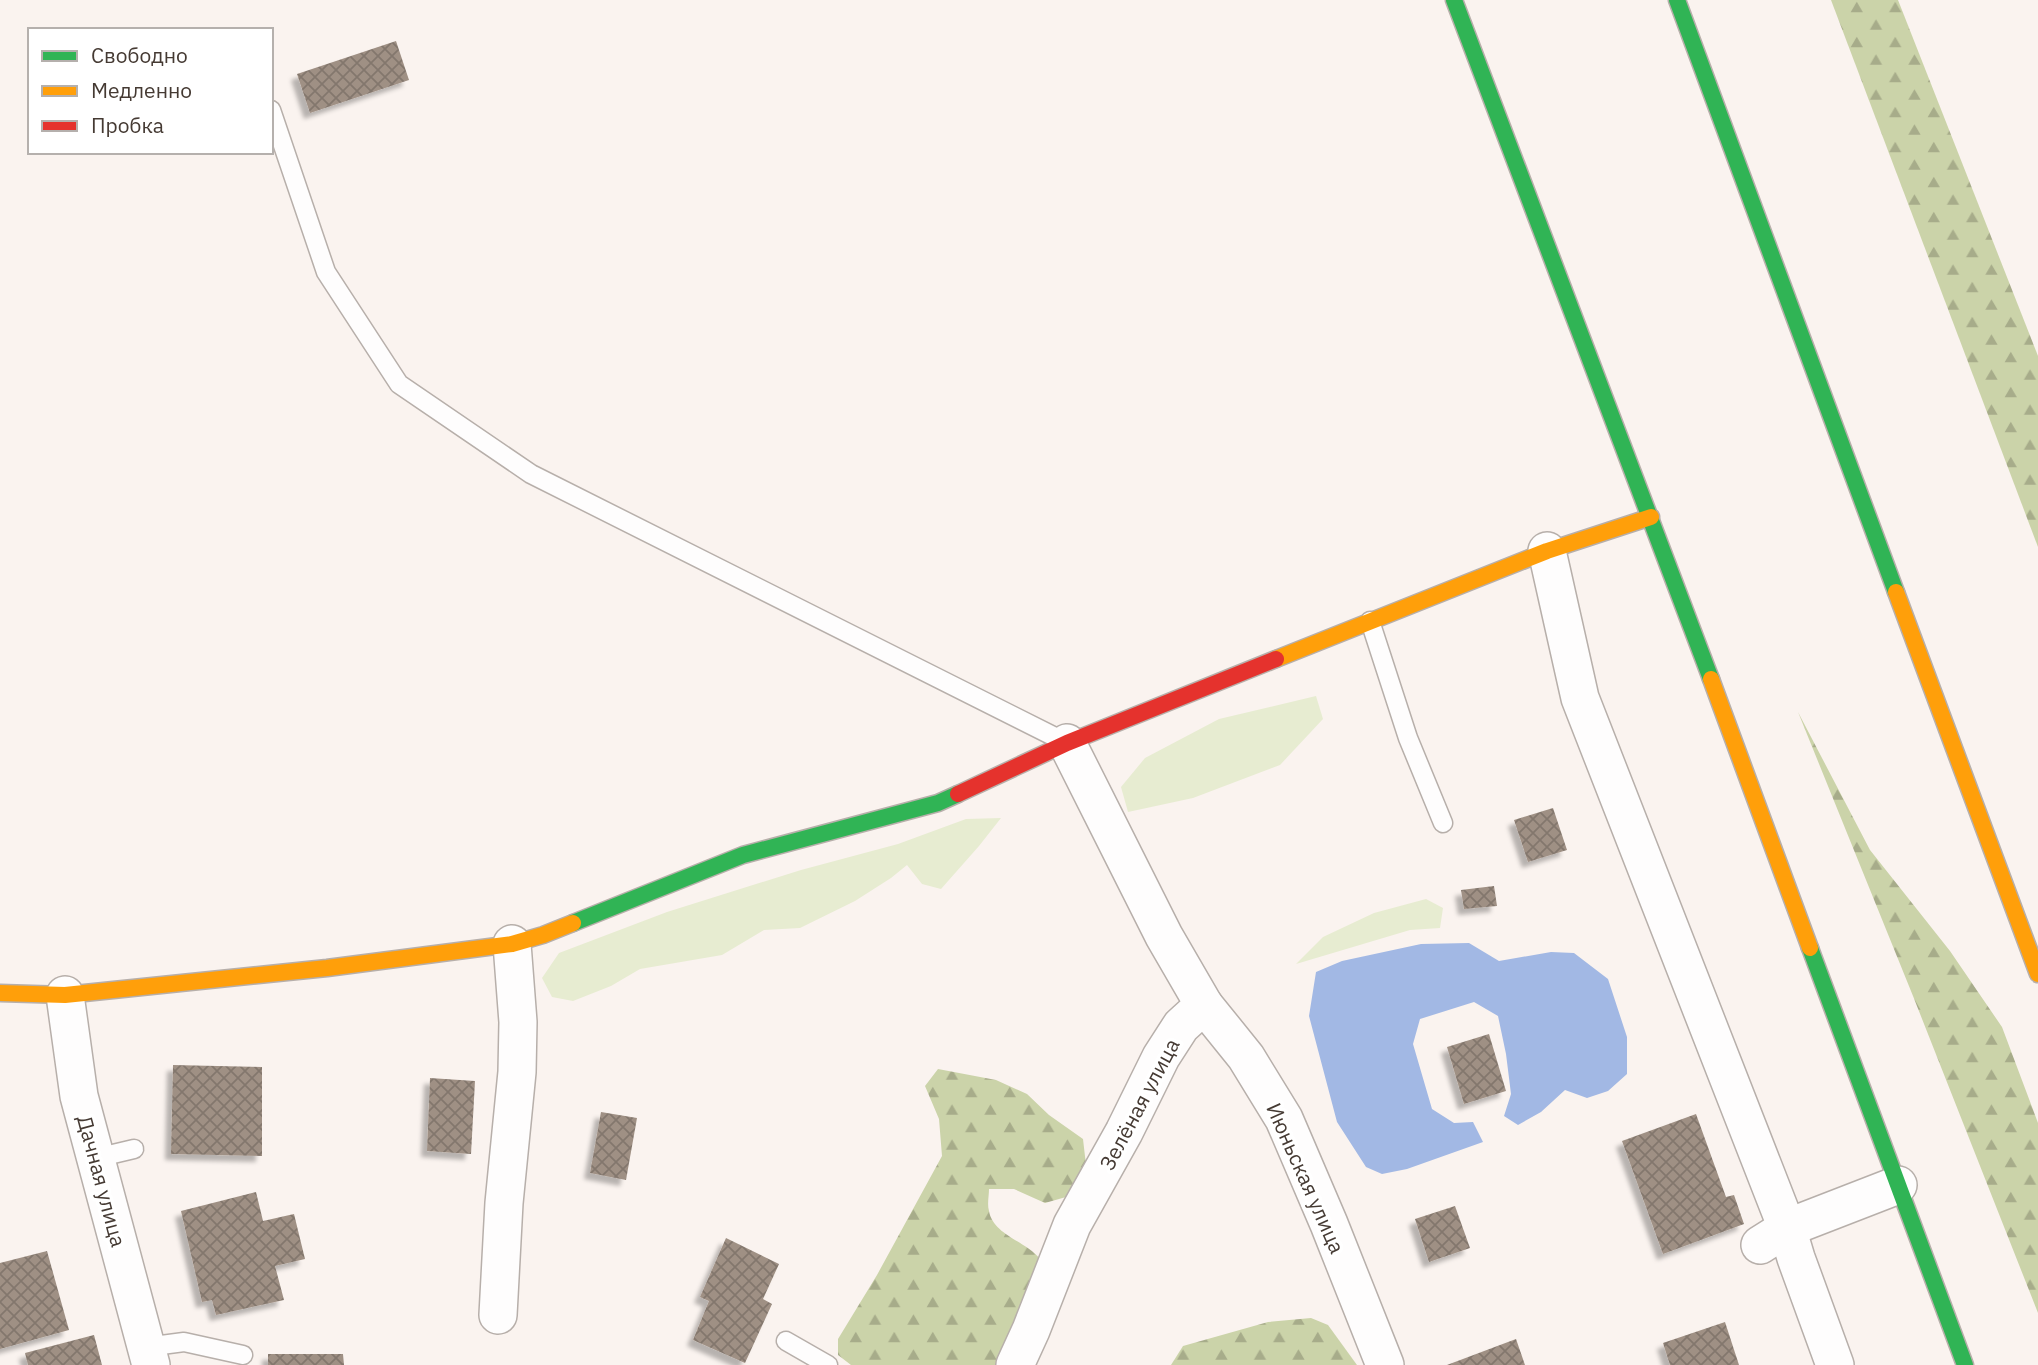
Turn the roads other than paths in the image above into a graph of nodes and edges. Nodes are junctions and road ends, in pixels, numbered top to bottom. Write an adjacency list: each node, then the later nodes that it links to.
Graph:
1 (1454, 0): 4 (main road)
2 (1677, 0): 10 (main road)
3 (273, 116): 7 (lane)
4 (1651, 517): 5 (main road); 16 (main road)
5 (1547, 551): 6 (main road); 17 (street)
6 (1370, 621): 7 (main road); 8 (lane)
7 (1067, 743): 9 (main road); 13 (street)
8 (1443, 823)
9 (512, 944): 12 (main road); 18 (street)
10 (2038, 974)
11 (0, 993): 12 (main road)
12 (65, 995): 15 (street, Дачная улица)
13 (1204, 1005): 23 (street, Зелёная улица); 24 (street, Июньская улица)
14 (134, 1149): 15 (lane)
15 (96, 1158): 20 (street, Дачная улица)
16 (1898, 1185): 17 (street); 26 (main road)
17 (1774, 1237): 25 (street)
18 (498, 1315)
19 (786, 1341): 22 (lane)
20 (149, 1356): 21 (lane)
21 (243, 1356)
22 (828, 1365)
23 (1015, 1365)
24 (1385, 1365)
25 (1835, 1365)
26 (1965, 1365)

